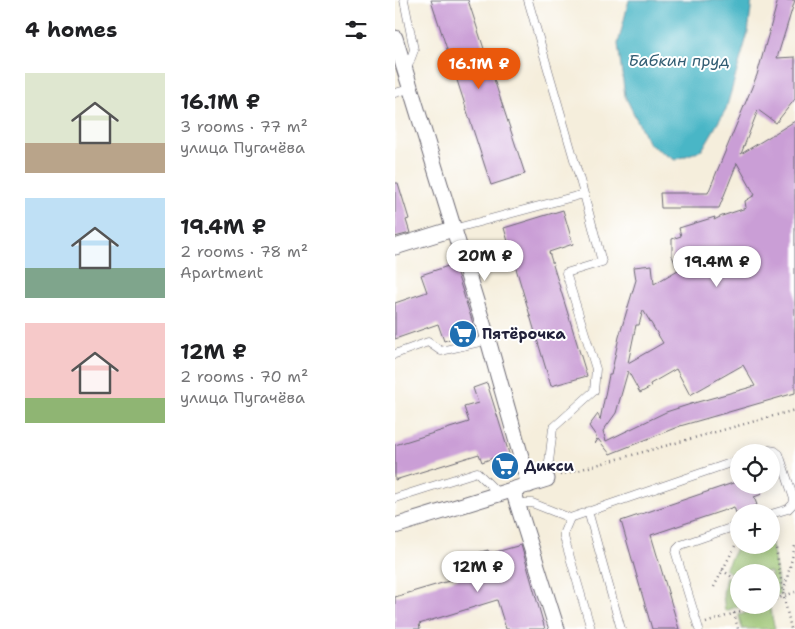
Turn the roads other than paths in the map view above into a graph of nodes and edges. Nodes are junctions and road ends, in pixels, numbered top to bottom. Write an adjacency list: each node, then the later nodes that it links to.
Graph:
1 (404, 0): 4 (lane)
2 (528, 0): 6 (lane)
3 (395, 38): 4 (street)
4 (405, 74): 5 (street)
5 (402, 91): 7 (street)
6 (583, 194): 7 (lane); 13 (lane)
7 (453, 229): 8 (street); 9 (street)
8 (395, 247)
9 (488, 340): 10 (lane); 14 (street)
10 (395, 354)
11 (780, 457): 18 (lane)
12 (730, 463): 17 (lane)
13 (547, 479): 14 (street)
14 (529, 485): 15 (street)
15 (510, 496): 16 (lane); 19 (lane); 20 (street); 23 (street)
16 (395, 498)
17 (588, 511): 19 (lane); 25 (lane)
18 (780, 511)
19 (570, 518): 24 (lane)
20 (395, 526)
21 (730, 528): 22 (lane)
22 (698, 627)
23 (557, 629)
24 (591, 629)
25 (621, 629)

